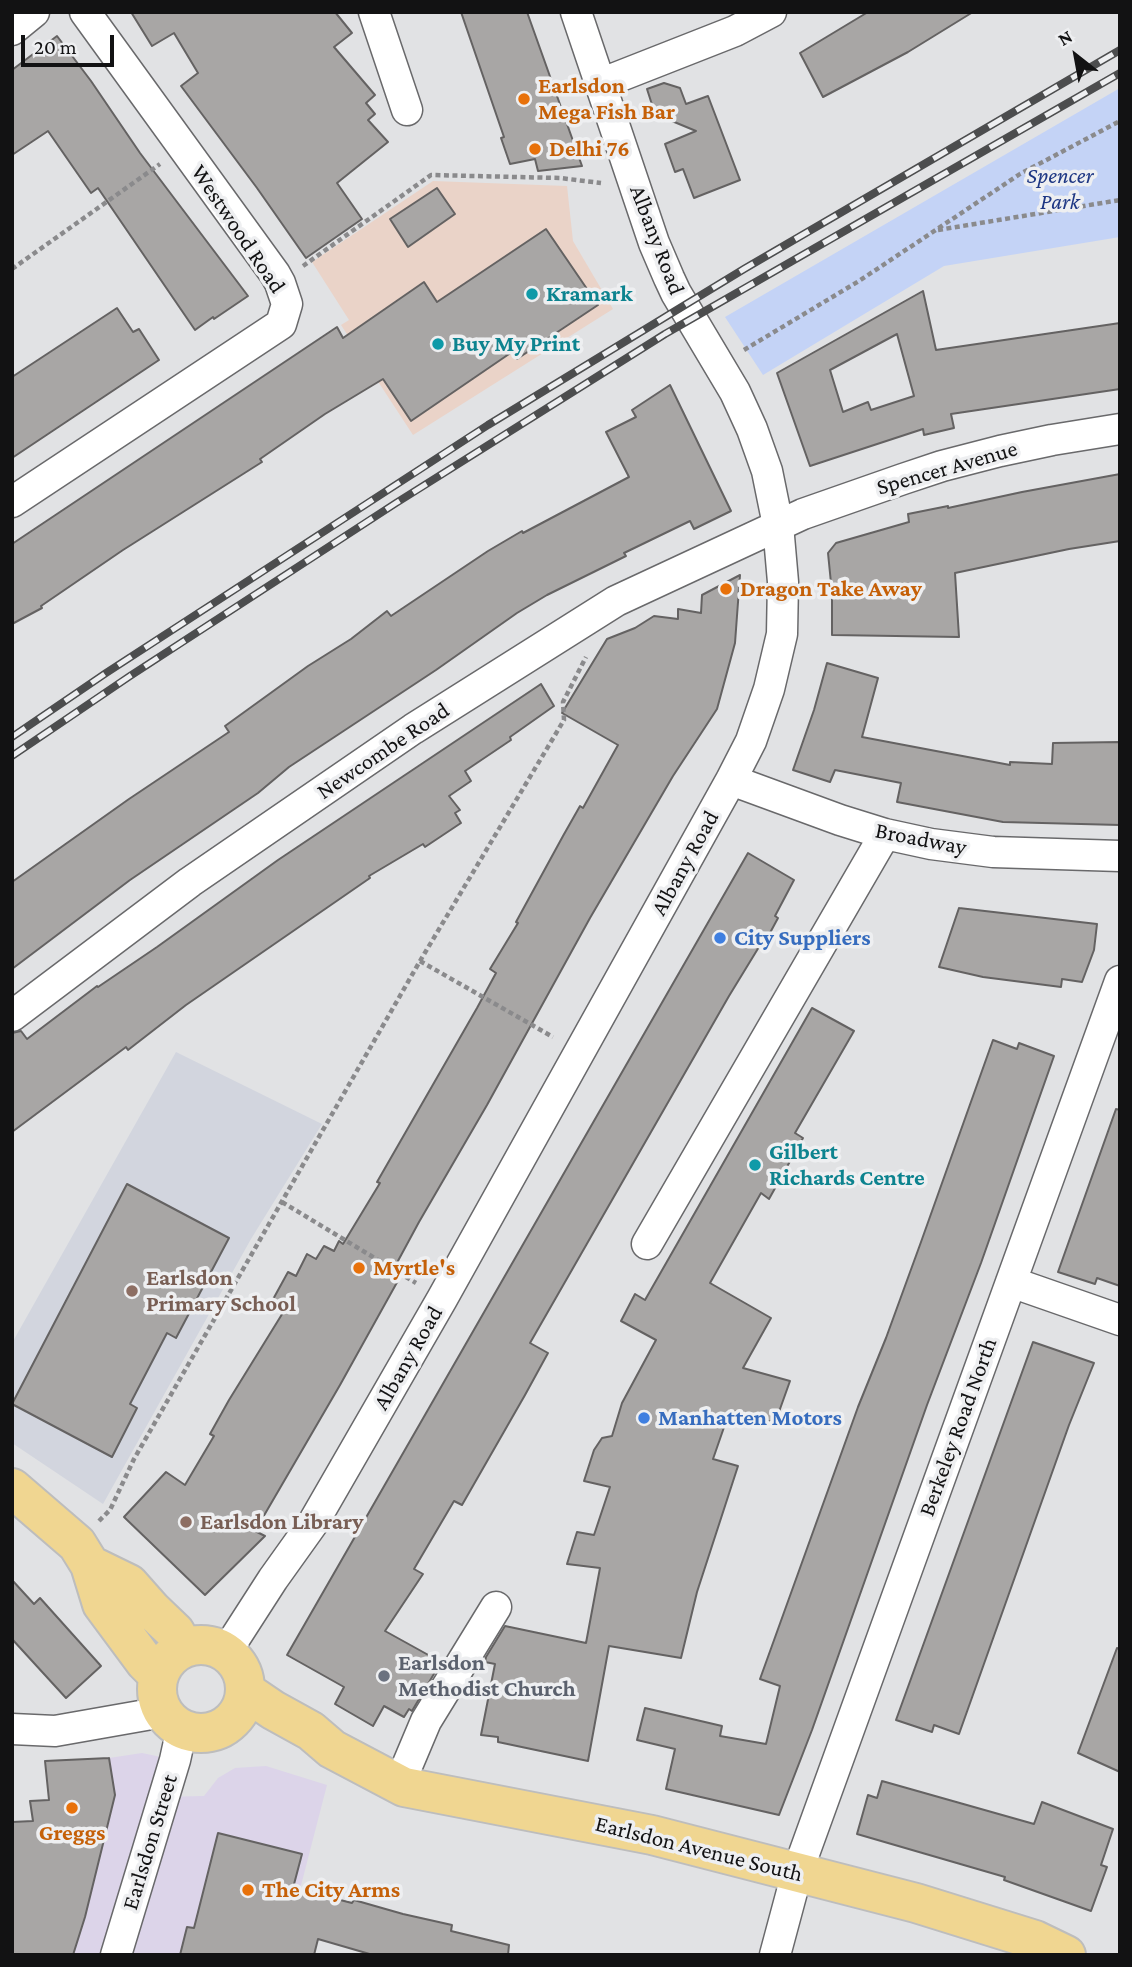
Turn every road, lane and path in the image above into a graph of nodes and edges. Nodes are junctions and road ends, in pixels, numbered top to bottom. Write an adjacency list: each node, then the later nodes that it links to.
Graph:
1 (34, 12): 6 (street)
2 (85, 12): 10 (street, Westwood Road)
3 (374, 12): 8 (street)
4 (576, 12): 7 (street, Albany Road)
5 (771, 12): 7 (street)
6 (12, 30)
7 (600, 84): 16 (street, Albany Road)
8 (407, 110)
9 (1120, 121): 13 (path)
10 (183, 148): 14 (path); 15 (street, Westwood Road)
11 (591, 181): 15 (path)
12 (1120, 200): 13 (path)
13 (934, 231): 16 (path)
14 (12, 269)
15 (280, 283): 18 (street, Westwood Road)
16 (718, 362): 19 (street, Albany Road)
17 (1120, 429): 19 (street, Spencer Avenue)
18 (12, 502)
19 (778, 525): 21 (street, Albany Road); 26 (street, Newcombe Road)
20 (592, 646): 24 (path)
21 (731, 779): 22 (street, Broadway); 27 (street, Albany Road)
22 (885, 834): 23 (street, Broadway); 29 (street)
23 (1120, 856)
24 (420, 961): 27 (path); 28 (path)
25 (1120, 981): 30 (street, Berkeley Road North)
26 (12, 1016)
27 (579, 1052): 31 (street, Albany Road)
28 (282, 1202): 31 (path); 34 (path)
29 (647, 1244)
30 (1011, 1282): 32 (street); 43 (street, Berkeley Road North)
31 (442, 1299): 37 (street, Albany Road)
32 (1120, 1320)
33 (12, 1488): 34 (main road)
34 (83, 1554): 36 (main road); 39 (main road)
35 (496, 1607): 42 (street)
36 (184, 1648): 37 (main road); 39 (main road)
37 (226, 1652): 38 (main road)
38 (245, 1691): 39 (main road); 41 (main road, Earlsdon Avenue South)
39 (181, 1711): 40 (street); 41 (main road, Earlsdon Avenue South); 44 (street, Earlsdon Street)
40 (12, 1729)
41 (332, 1749): 42 (main road, Earlsdon Avenue South)
42 (399, 1785): 43 (main road, Earlsdon Avenue South)
43 (797, 1873): 45 (street, Berkeley Road North); 46 (main road, Earlsdon Avenue South)
44 (116, 1955)
45 (775, 1955)
46 (1066, 1955)

